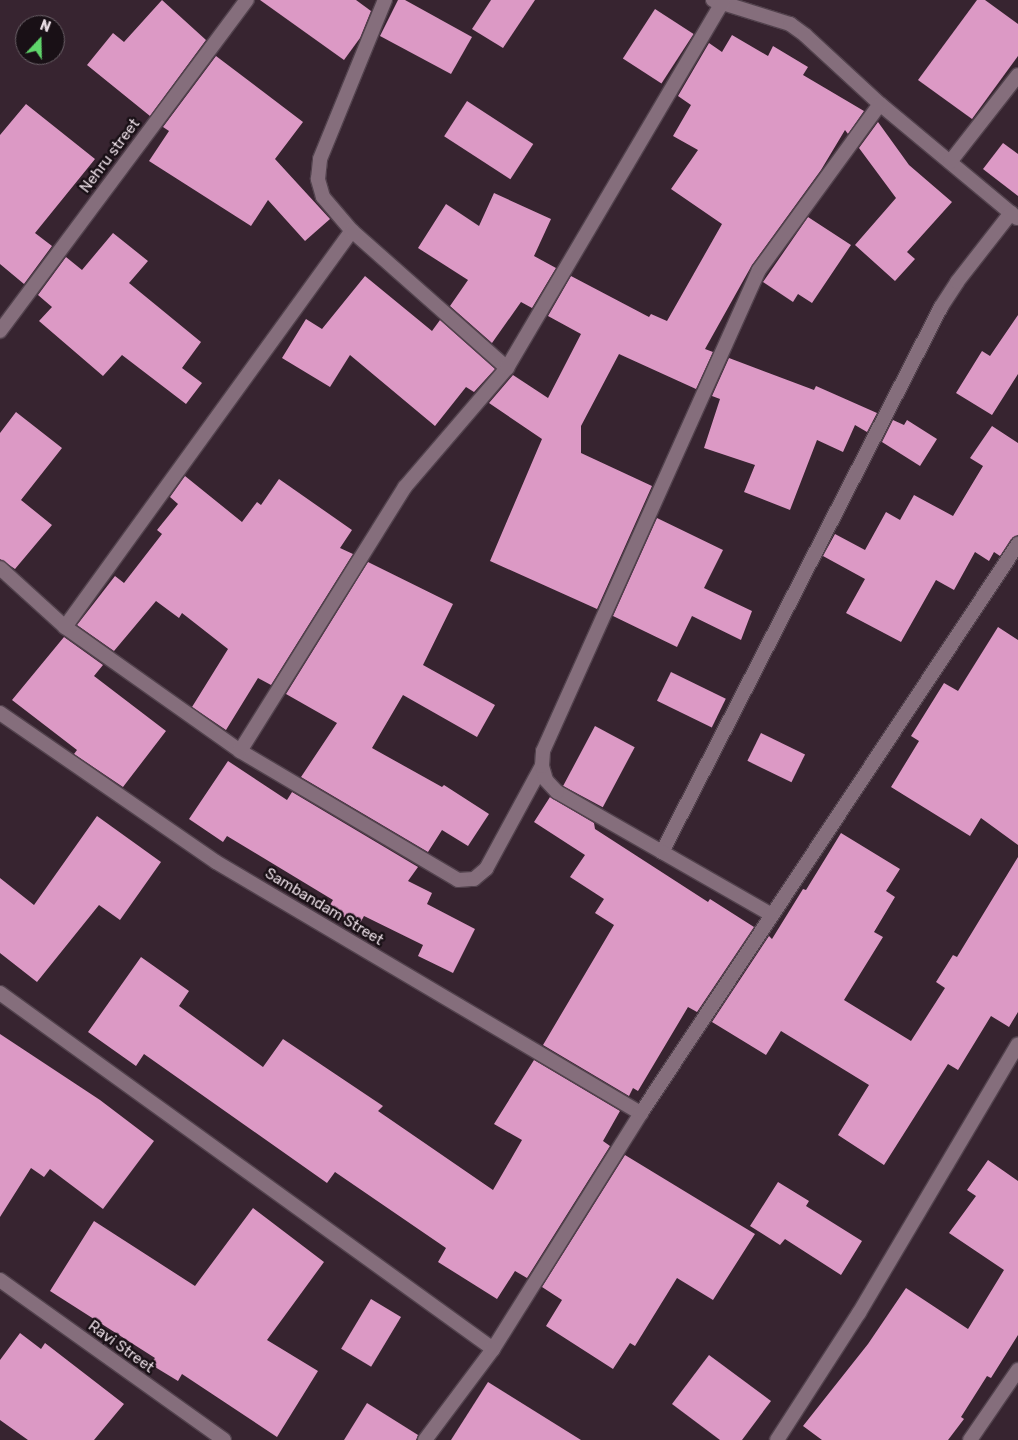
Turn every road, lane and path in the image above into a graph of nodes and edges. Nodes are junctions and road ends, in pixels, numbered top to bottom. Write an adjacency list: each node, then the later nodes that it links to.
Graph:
1 (247, 0): 10 (street, Nehru street)
2 (386, 0): 9 (street)
3 (718, 1): 4 (street); 11 (street)
4 (746, 4): 6 (street)
5 (1018, 75): 7 (street)
6 (880, 104): 7 (street); 17 (street)
7 (950, 162): 8 (street)
8 (1014, 216): 18 (street)
9 (352, 231): 11 (street); 14 (street)
10 (0, 332)
11 (507, 368): 16 (street)
12 (1018, 544): 19 (street)
13 (0, 568): 14 (street)
14 (65, 627): 16 (street)
15 (0, 713): 22 (street, Sambandam Street)
16 (240, 751): 17 (street)
17 (542, 766): 18 (street)
18 (662, 852): 19 (street)
19 (772, 915): 22 (street)
20 (0, 993): 24 (street)
21 (1018, 1044): 28 (street)
22 (641, 1113): 24 (street)
23 (0, 1280): 26 (street, Ravi Street)
24 (493, 1349): 27 (street)
25 (1018, 1370): 29 (street)
26 (224, 1440)
27 (425, 1440)
28 (777, 1440)
29 (970, 1440)

